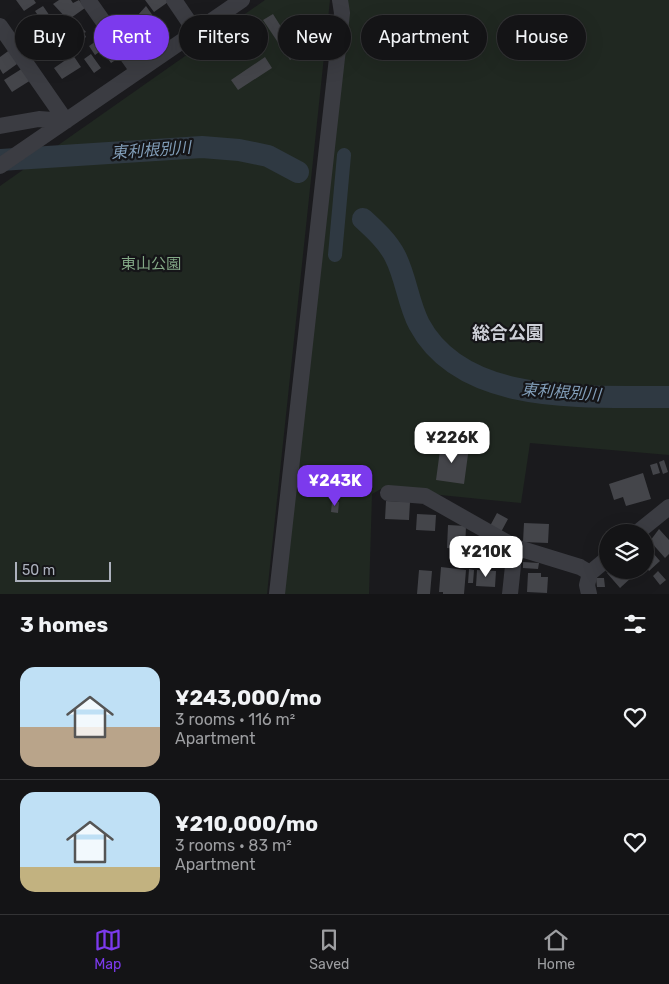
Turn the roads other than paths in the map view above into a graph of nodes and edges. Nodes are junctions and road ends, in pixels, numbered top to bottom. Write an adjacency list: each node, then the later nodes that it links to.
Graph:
1 (88, 0): 9 (street)
2 (174, 0): 5 (street)
3 (242, 0): 6 (street)
4 (340, 0): 19 (street)
5 (184, 15)
6 (219, 15)
7 (0, 26): 10 (street)
8 (179, 42): 9 (street)
9 (138, 71): 10 (street)
10 (66, 121): 11 (street); 12 (street)
11 (0, 126)
12 (0, 166)
13 (388, 493): 16 (street)
14 (669, 507): 15 (street)
15 (648, 524)
16 (515, 547): 18 (street); 20 (street)
17 (599, 566): 18 (street)
18 (590, 573): 21 (street)
19 (277, 594)
20 (510, 594)
21 (589, 594)

